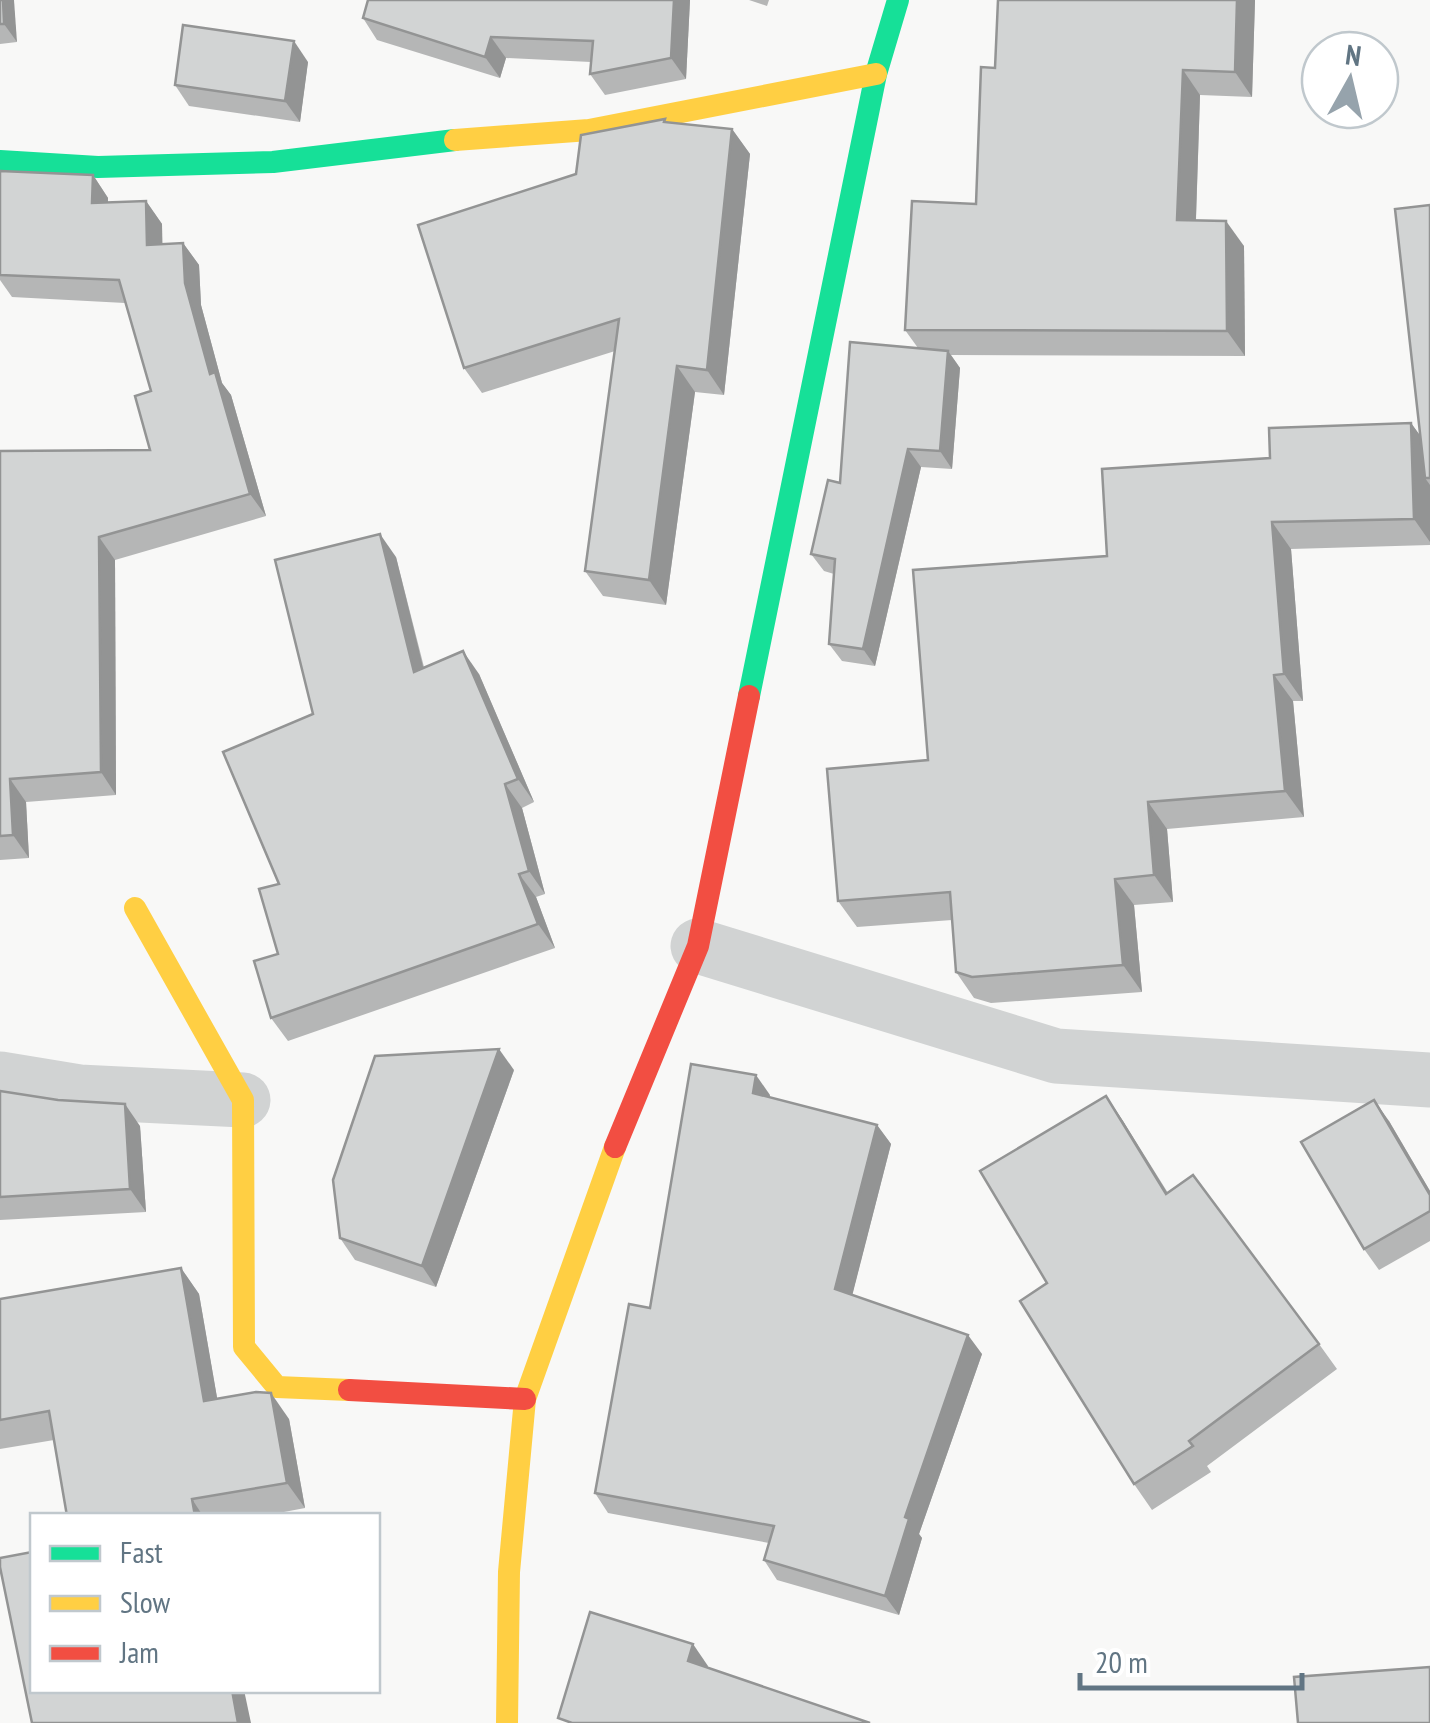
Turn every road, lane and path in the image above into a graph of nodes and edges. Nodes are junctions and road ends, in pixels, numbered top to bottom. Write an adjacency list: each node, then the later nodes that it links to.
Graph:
1 (898, 0): 2 (main road)
2 (876, 74): 3 (main road); 5 (main road)
3 (0, 161)
4 (135, 908): 8 (main road)
5 (698, 946): 7 (street); 9 (main road)
6 (0, 1079): 8 (street)
7 (1430, 1080)
8 (243, 1100): 9 (main road)
9 (525, 1399): 10 (main road)
10 (507, 1723)

